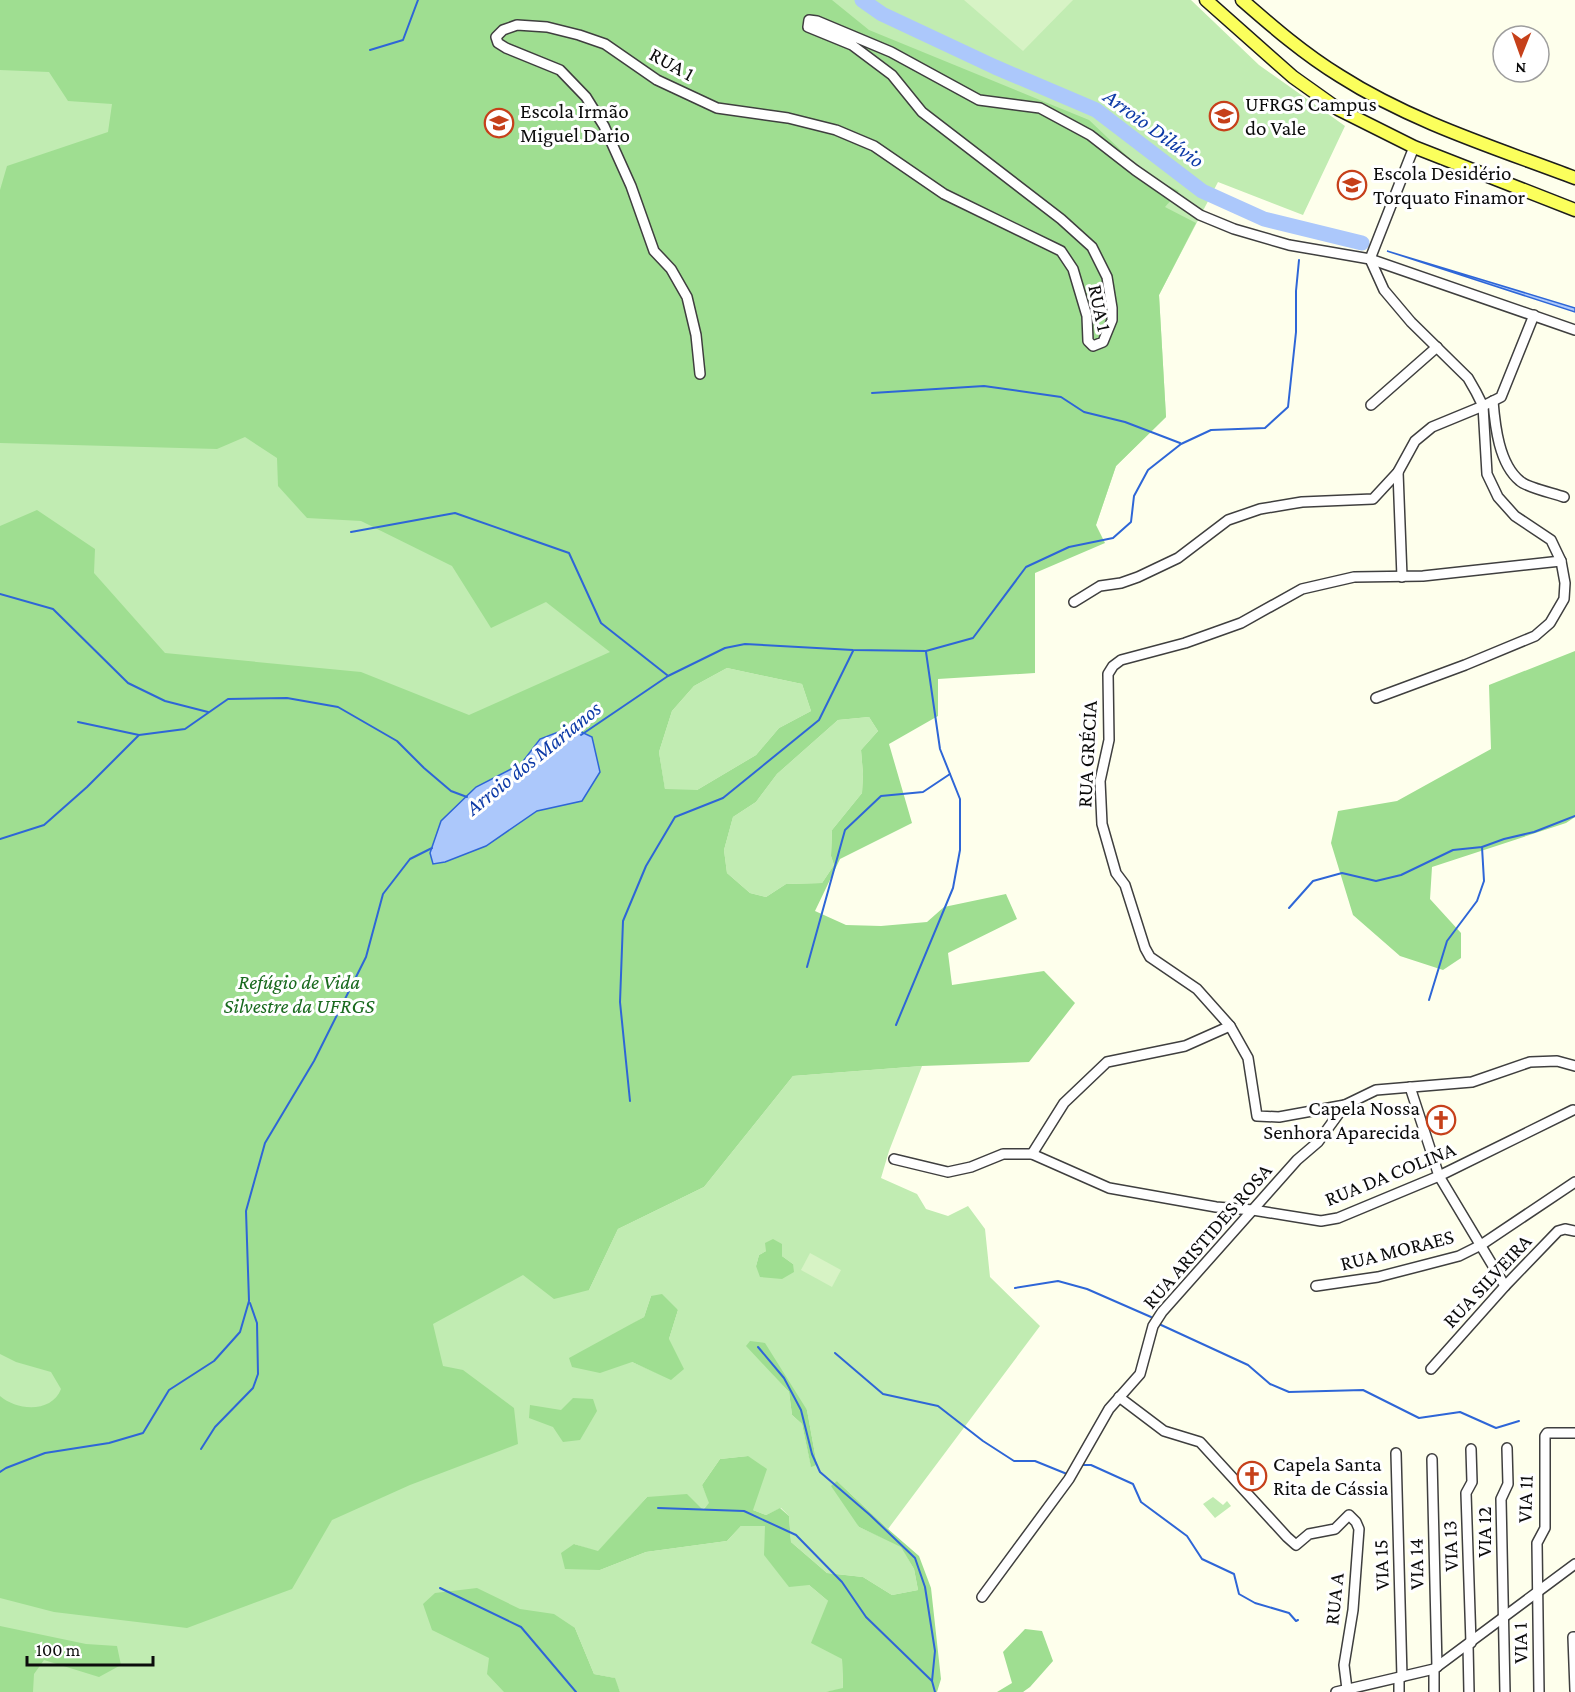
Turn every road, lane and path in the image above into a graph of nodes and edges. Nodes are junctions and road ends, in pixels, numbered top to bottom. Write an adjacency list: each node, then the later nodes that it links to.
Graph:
1 (1206, 0): 3 (main road)
2 (1242, 0): 4 (main road)
3 (1414, 147): 5 (main road); 6 (street)
4 (1575, 178)
5 (1575, 210)
6 (1371, 259): 7 (street); 9 (street); 10 (street, RUA 1)
7 (1533, 315): 8 (street); 11 (street)
8 (1575, 330)
9 (1437, 347): 12 (street); 13 (street)
10 (700, 374)
11 (1493, 401): 13 (street); 15 (street)
12 (1371, 405)
13 (1483, 406): 14 (street); 16 (street)
14 (1398, 472): 17 (street); 18 (street)
15 (1564, 497)
16 (1561, 561): 17 (street, RUA GRÉCIA); 19 (street)
17 (1402, 577): 20 (street, RUA GRÉCIA)
18 (1074, 602)
19 (1376, 698)
20 (1230, 1026): 23 (street, RUA GRÉCIA); 25 (street)
21 (1575, 1066): 22 (street, RUA ARISTIDES ROSA)
22 (1410, 1087): 23 (street, RUA ARISTIDES ROSA); 27 (street)
23 (1345, 1105): 29 (street, RUA ARISTIDES ROSA)
24 (1574, 1110): 27 (street, RUA DA COLINA)
25 (1032, 1154): 26 (street, RUA DA COLINA); 29 (street, RUA DA COLINA)
26 (894, 1159)
27 (1439, 1176): 29 (street, RUA DA COLINA); 31 (street)
28 (1575, 1182): 31 (street, RUA MORAES)
29 (1253, 1210): 35 (street, RUA ARISTIDES ROSA)
30 (1575, 1232): 33 (street, RUA SILVEIRA)
31 (1481, 1245): 32 (street, RUA MORAES); 33 (street)
32 (1316, 1286)
33 (1506, 1286): 34 (street, RUA SILVEIRA)
34 (1431, 1369)
35 (1119, 1397): 43 (street, RUA ARISTIDES ROSA); 49 (street, RUA A)
36 (1575, 1433): 42 (street, VIA 11)
37 (1507, 1448): 44 (street, VIA 12)
38 (1471, 1449): 46 (street, VIA 13)
39 (1396, 1453): 48 (street, VIA 15)
40 (1432, 1460): 47 (street, VIA 14)
41 (1575, 1564): 42 (street)
42 (1538, 1592): 44 (street); 56 (street, VIA 1)
43 (982, 1597)
44 (1503, 1618): 46 (street); 55 (street, VIA 12)
45 (1575, 1637): 50 (street)
46 (1469, 1644): 47 (street); 54 (street, VIA 13)
47 (1435, 1668): 48 (street); 53 (street, VIA 14)
48 (1401, 1677): 49 (street); 52 (street, VIA 15)
49 (1347, 1689): 51 (street)
50 (1575, 1690)
51 (1336, 1692)
52 (1399, 1692)
53 (1434, 1692)
54 (1469, 1692)
55 (1505, 1692)
56 (1539, 1692)

